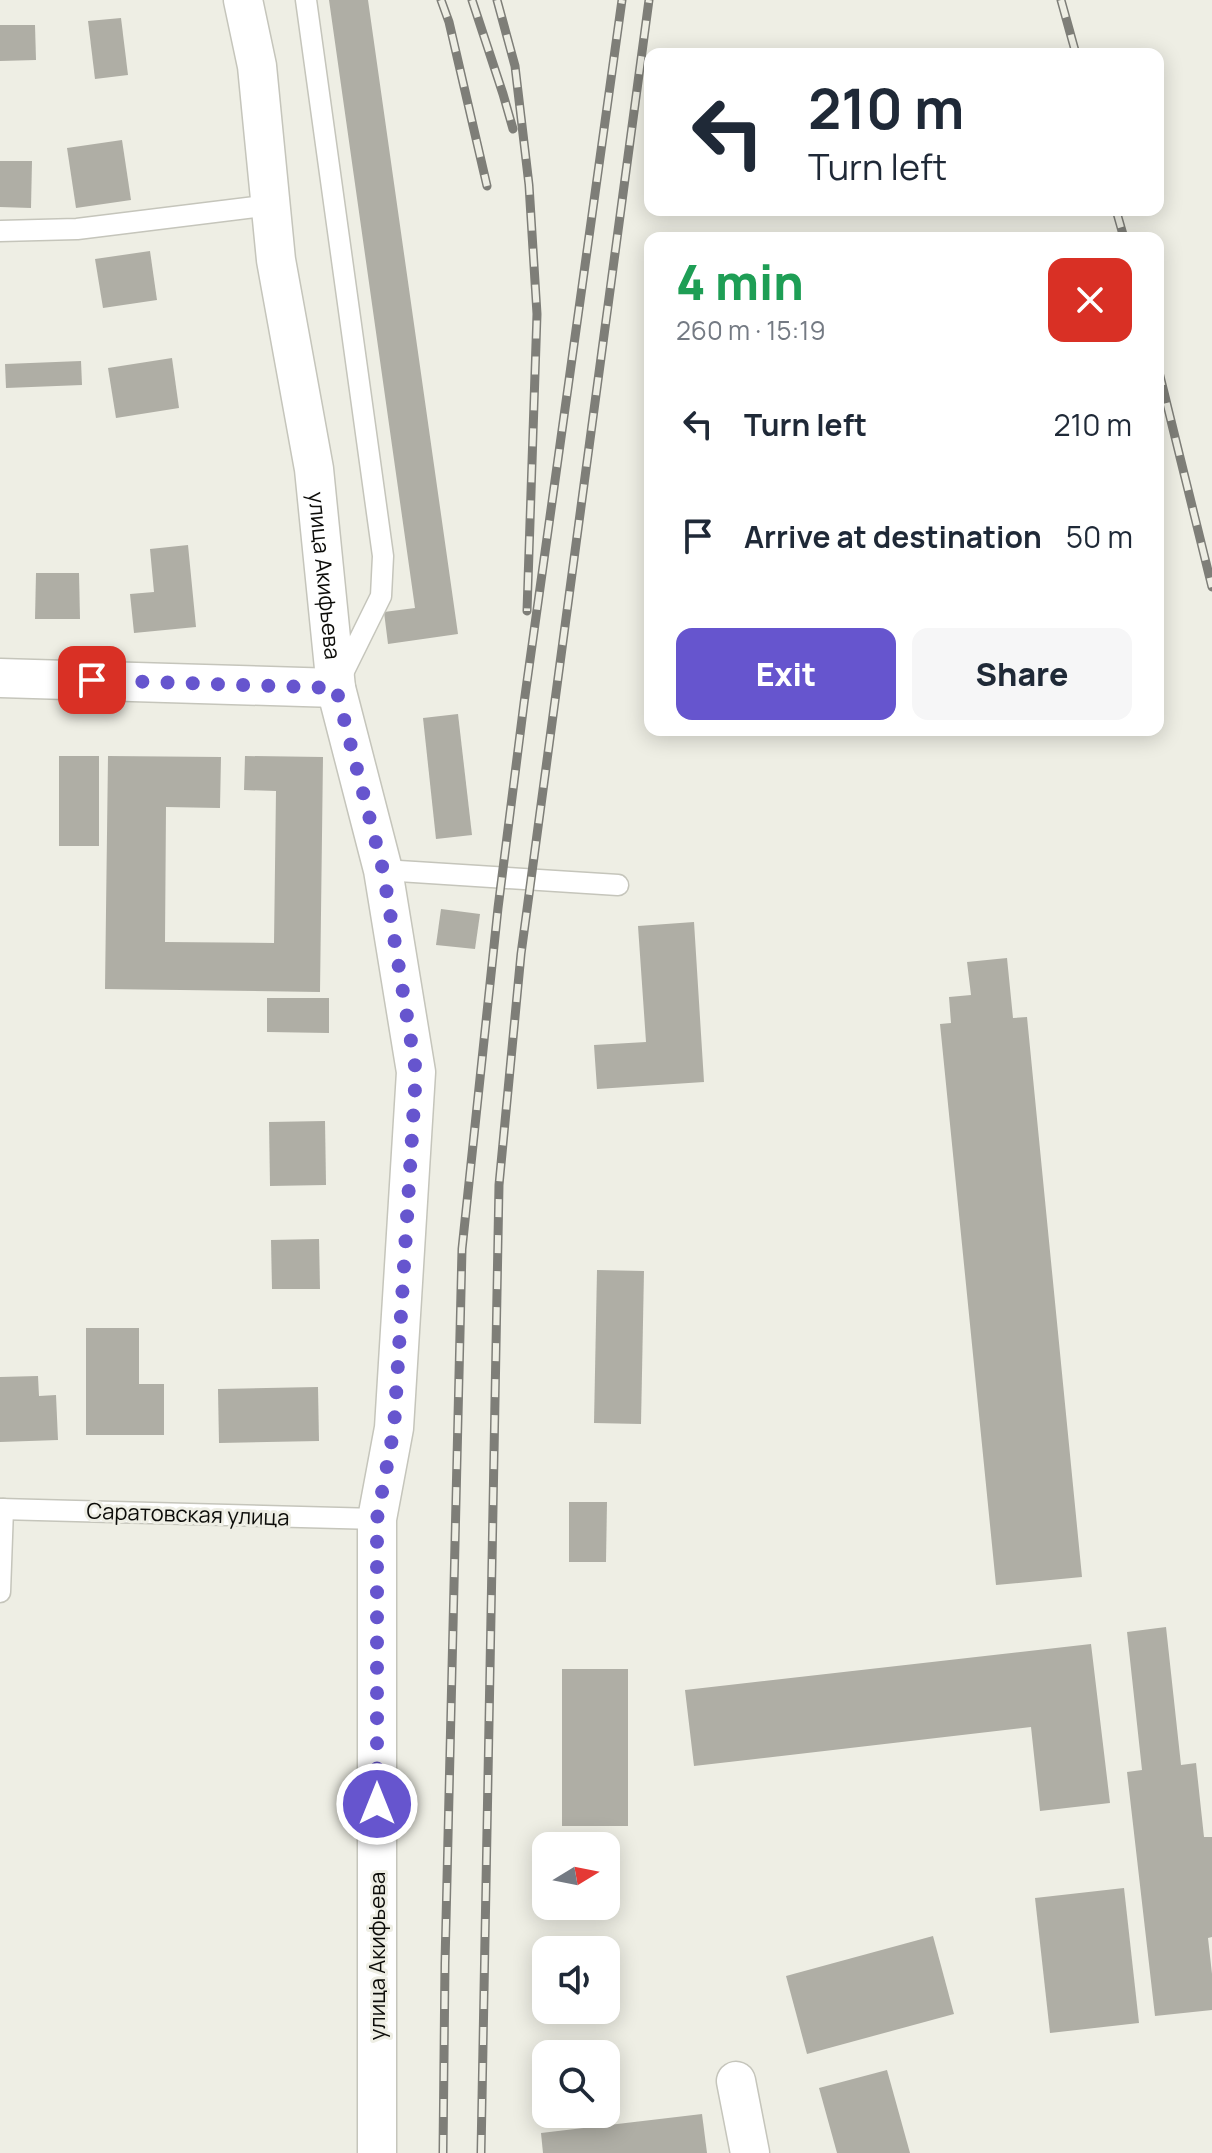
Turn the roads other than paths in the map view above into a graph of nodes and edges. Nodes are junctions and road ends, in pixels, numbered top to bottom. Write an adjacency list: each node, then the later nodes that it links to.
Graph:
1 (243, 0): 3 (street, улица Акифьева)
2 (306, 0): 6 (lane)
3 (271, 205): 4 (lane); 6 (street, улица Акифьева)
4 (0, 231)
5 (0, 678): 6 (street)
6 (336, 688): 7 (street, улица Акифьева)
7 (383, 870): 8 (lane); 10 (street, улица Акифьева)
8 (618, 885)
9 (2, 1509): 10 (lane, Саратовская улица); 11 (lane)
10 (377, 1519): 13 (street, улица Акифьева)
11 (0, 1592)
12 (736, 2081): 14 (street)
13 (377, 2153)
14 (750, 2153)

